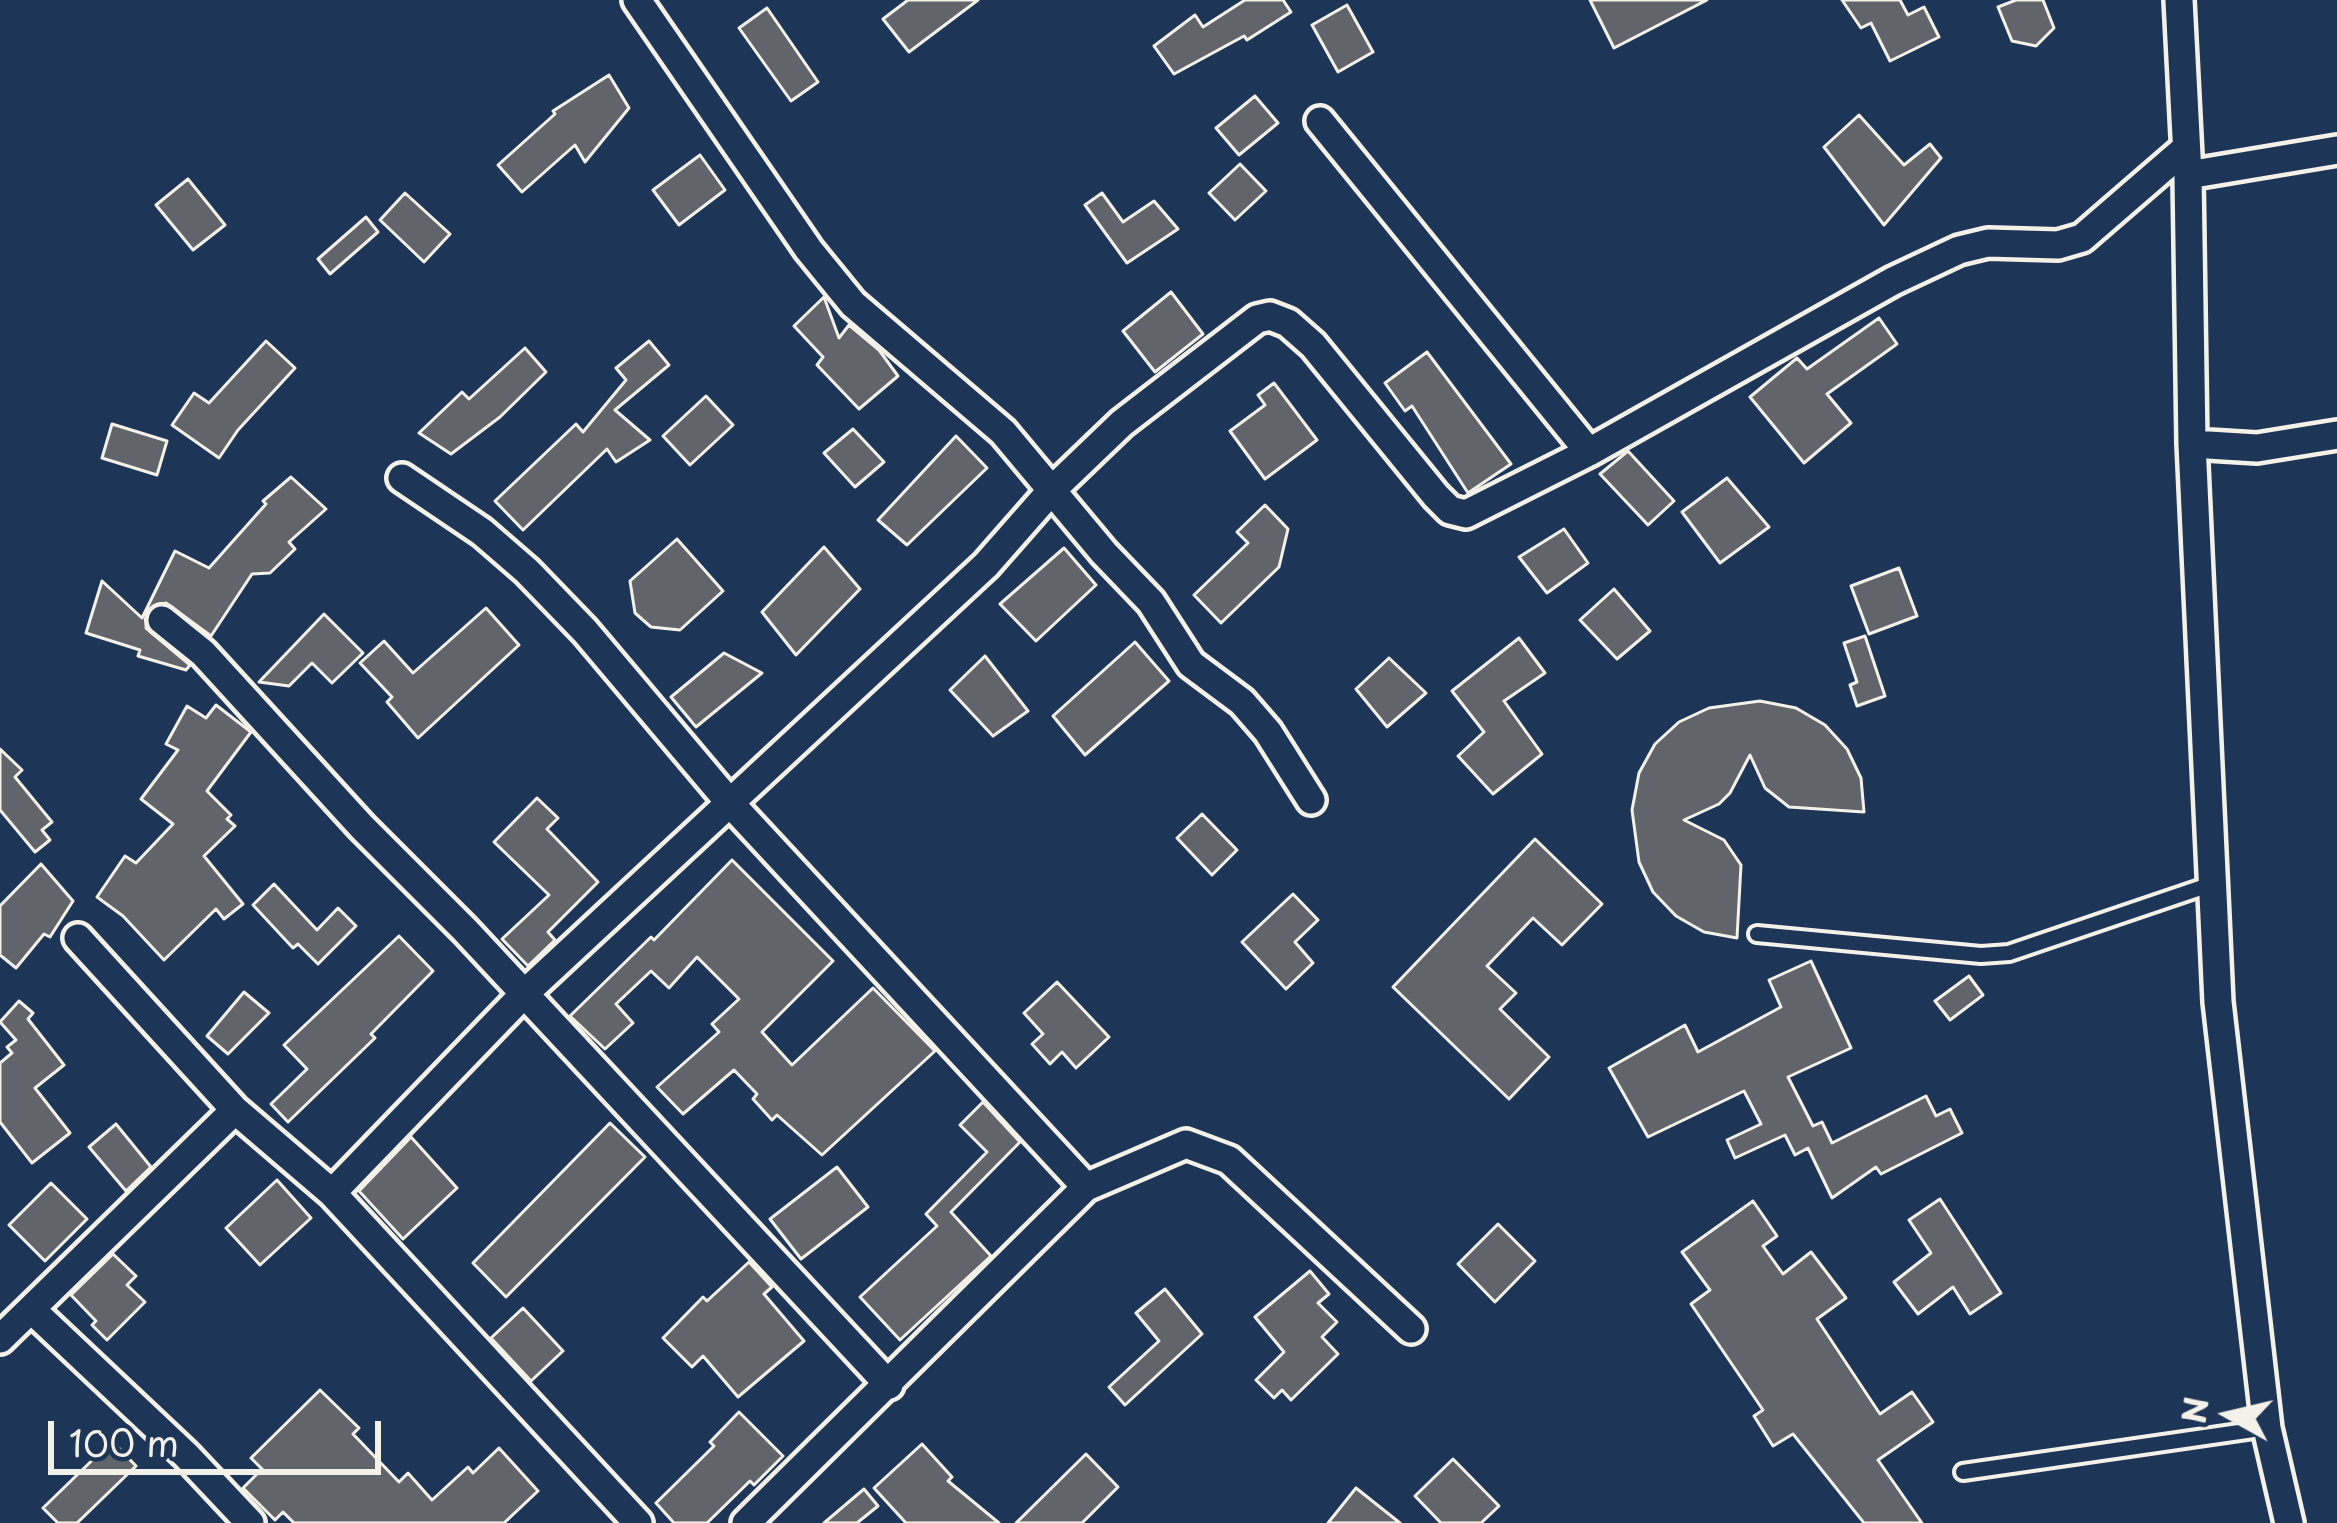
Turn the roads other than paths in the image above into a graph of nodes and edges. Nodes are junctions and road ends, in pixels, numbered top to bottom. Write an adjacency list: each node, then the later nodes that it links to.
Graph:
1 (638, 0): 10 (street)
2 (2179, 0): 5 (street)
3 (1320, 121): 8 (street)
4 (2337, 151): 5 (street)
5 (2187, 162): 7 (street); 8 (street)
6 (2337, 435): 7 (street)
7 (2192, 444): 14 (street)
8 (1589, 452): 10 (street)
9 (402, 478): 13 (street)
10 (1051, 491): 12 (street); 13 (street)
11 (162, 620): 17 (street)
12 (1311, 800)
13 (730, 803): 17 (street); 19 (street)
14 (2212, 884): 15 (lane); 25 (street)
15 (1756, 934)
16 (78, 938): 18 (street)
17 (524, 994): 20 (street); 24 (street)
18 (235, 1110): 20 (street); 21 (street)
19 (1086, 1187): 22 (street); 24 (street)
20 (332, 1192): 28 (street)
21 (31, 1309): 23 (street); 27 (street)
22 (1412, 1329)
23 (0, 1339)
24 (889, 1385): 29 (street)
25 (2267, 1428): 26 (lane); 30 (street)
26 (1963, 1472)
27 (250, 1523)
28 (638, 1523)
29 (746, 1523)
30 (2289, 1523)

